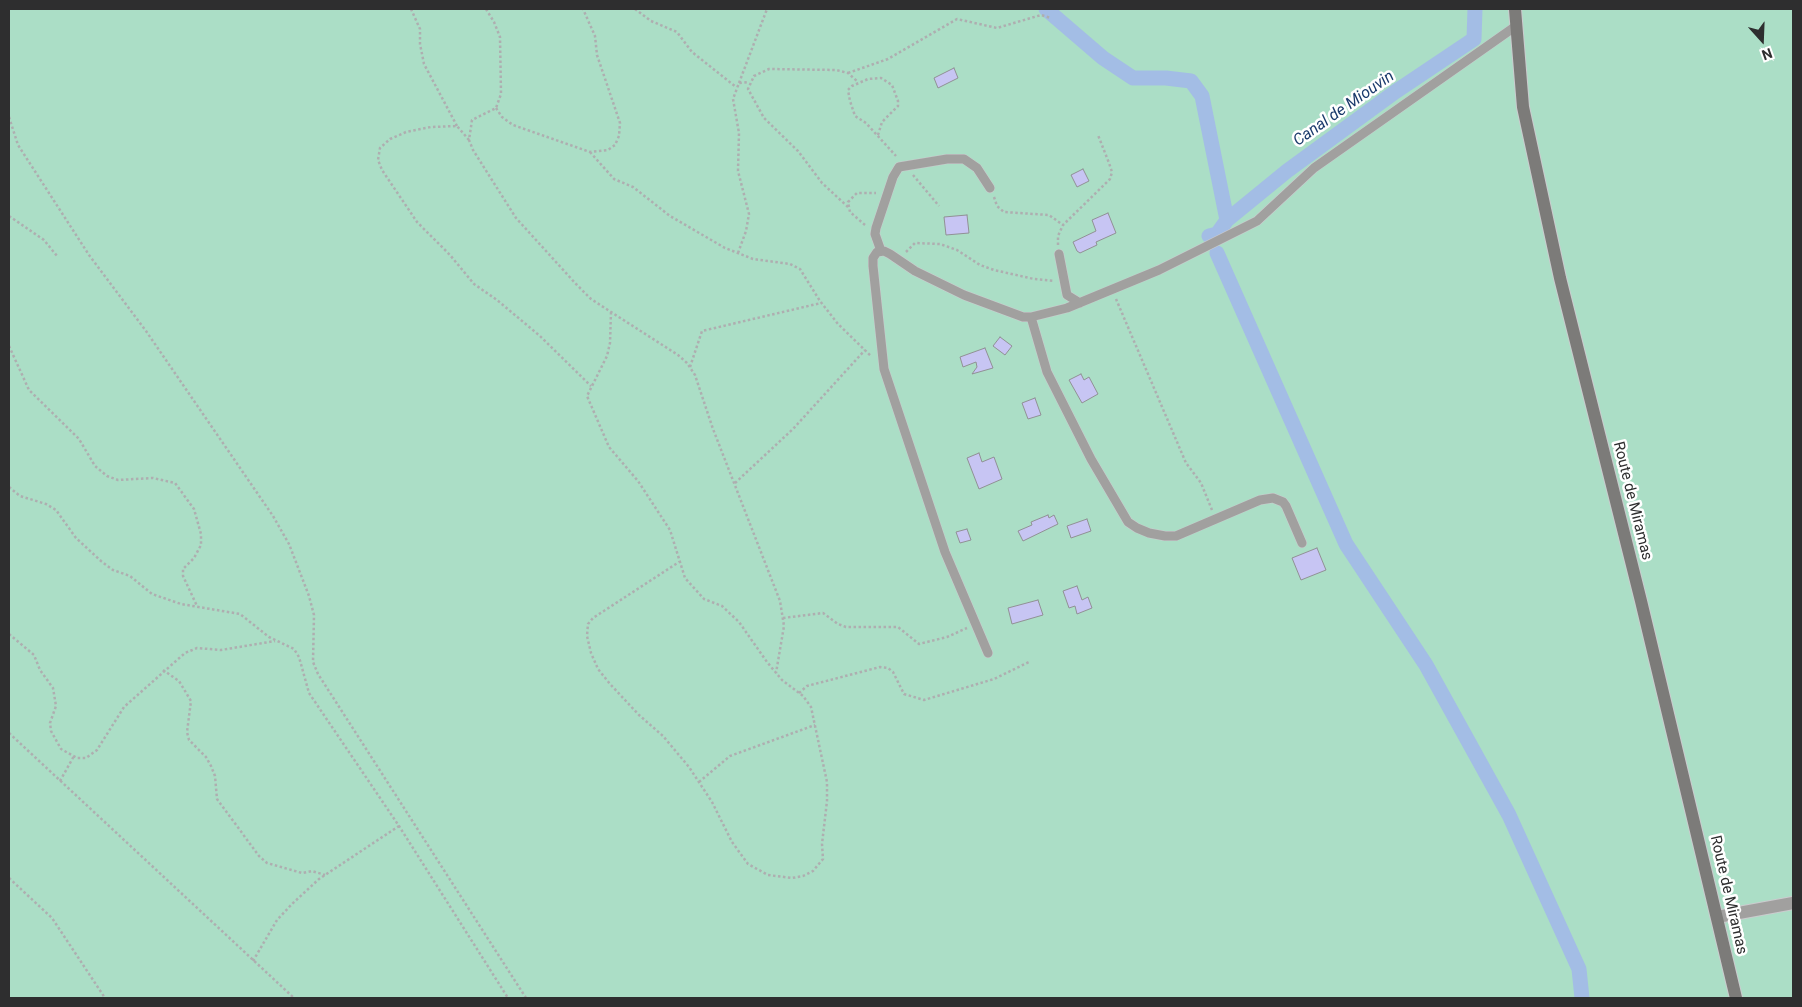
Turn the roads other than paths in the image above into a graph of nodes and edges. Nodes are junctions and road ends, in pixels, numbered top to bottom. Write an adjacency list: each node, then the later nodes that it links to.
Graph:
1 (1515, 9): 2 (main road, Route de Miramas)
2 (1516, 26): 6 (lane); 11 (main road, Route de Miramas)
3 (990, 188): 4 (lane)
4 (881, 251): 7 (lane); 9 (lane)
5 (1059, 254): 6 (lane)
6 (1080, 303): 7 (lane)
7 (1031, 317): 8 (lane)
8 (1302, 543)
9 (988, 653)
10 (1793, 903): 11 (street)
11 (1717, 917): 12 (main road, Route de Miramas)
12 (1736, 998)

